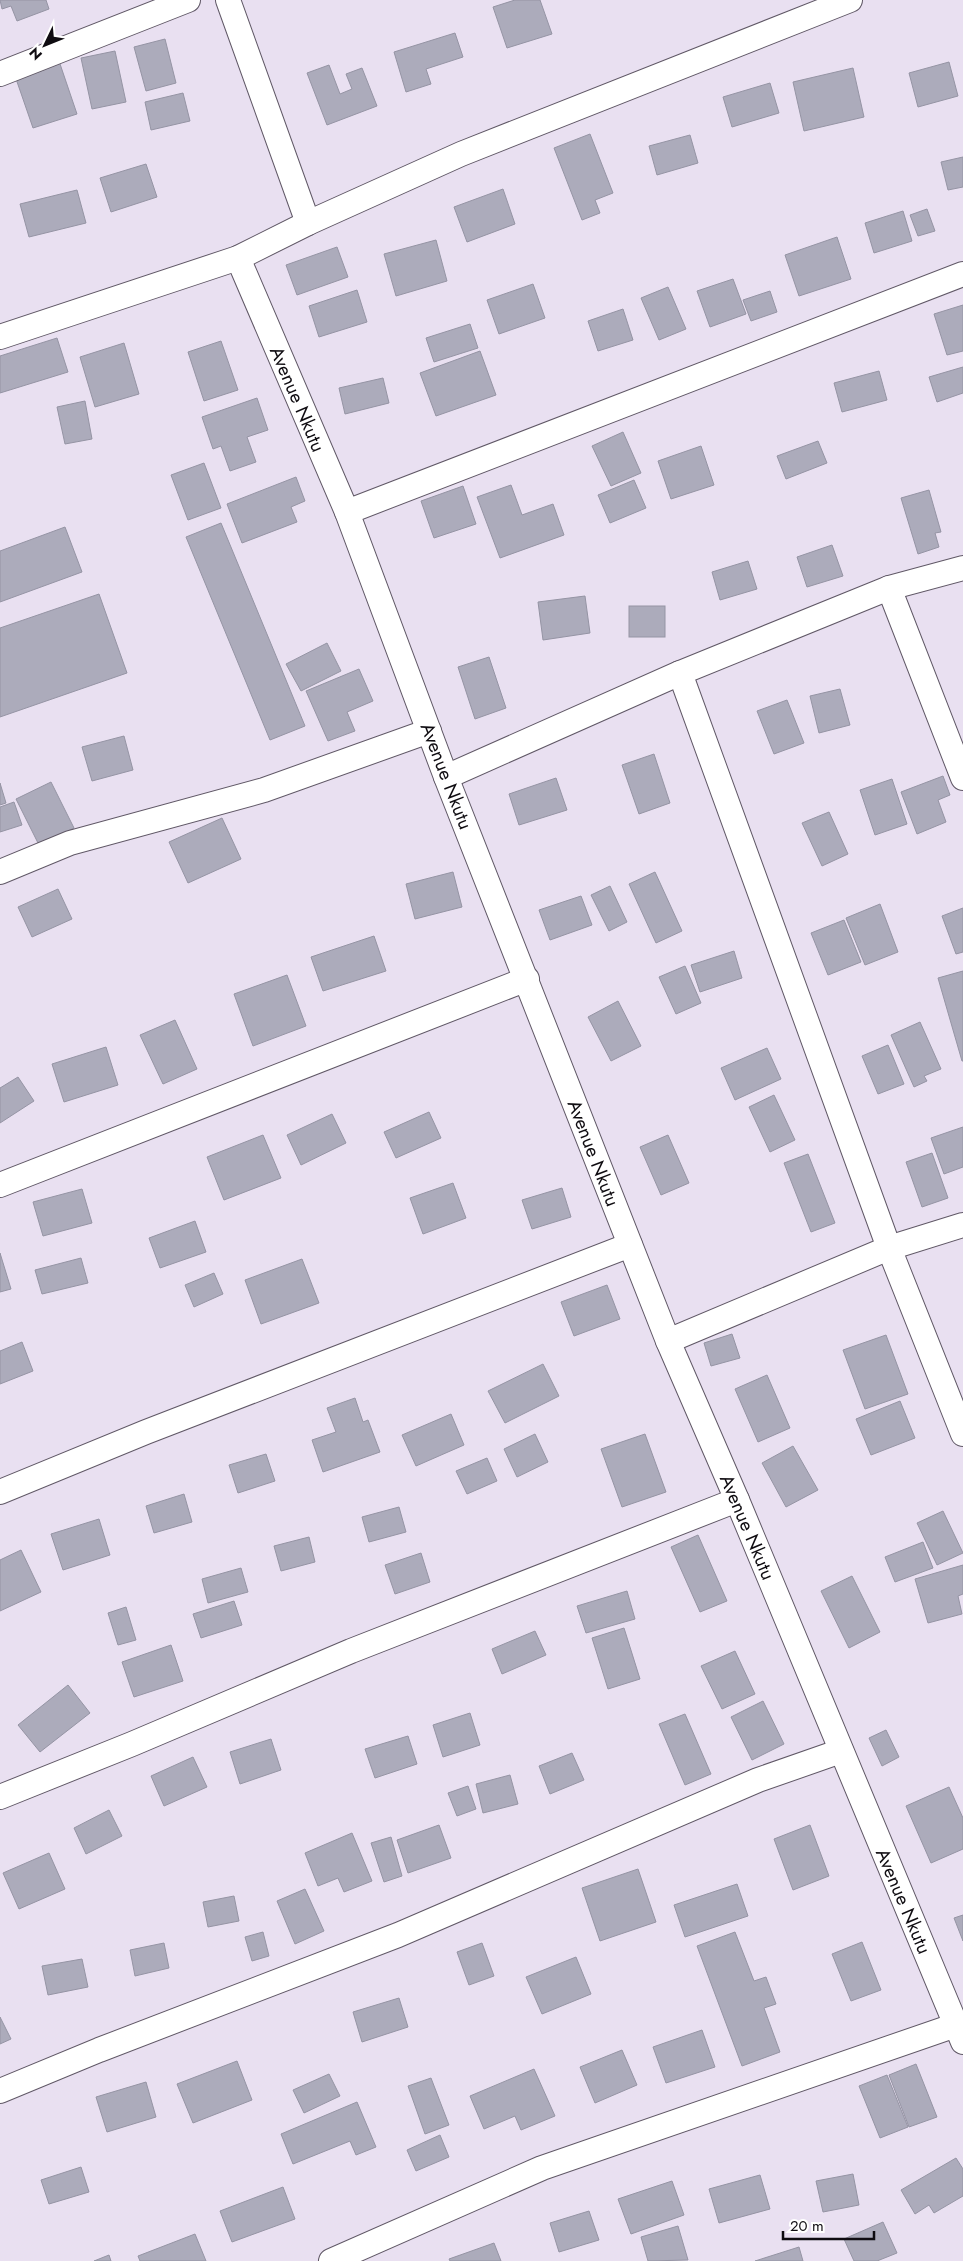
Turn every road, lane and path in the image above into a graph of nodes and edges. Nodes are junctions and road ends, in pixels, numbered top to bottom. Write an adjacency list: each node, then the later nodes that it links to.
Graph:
1 (188, 0): 4 (street)
2 (228, 0): 5 (street)
3 (850, 0): 5 (street)
4 (0, 74)
5 (308, 223): 6 (street)
6 (238, 258): 8 (street); 9 (street, Avenue Nkutu)
7 (963, 274): 9 (street)
8 (0, 337)
9 (347, 512): 13 (street, Avenue Nkutu)
10 (963, 568): 11 (street)
11 (889, 588): 12 (street); 15 (street)
12 (680, 673): 14 (street); 21 (street)
13 (430, 731): 14 (street, Avenue Nkutu); 16 (street)
14 (446, 777): 17 (street, Avenue Nkutu)
15 (963, 778)
16 (0, 872)
17 (527, 979): 18 (street); 20 (street, Avenue Nkutu)
18 (0, 1185)
19 (963, 1225): 21 (street)
20 (630, 1245): 22 (street, Avenue Nkutu); 24 (street)
21 (889, 1248): 22 (street); 23 (street)
22 (668, 1340): 25 (street, Avenue Nkutu)
23 (963, 1434)
24 (0, 1492)
25 (737, 1500): 26 (street, Avenue Nkutu); 27 (street)
26 (841, 1751): 28 (street, Avenue Nkutu); 29 (street)
27 (0, 1797)
28 (960, 2034): 30 (street)
29 (0, 2092)
30 (332, 2261)

